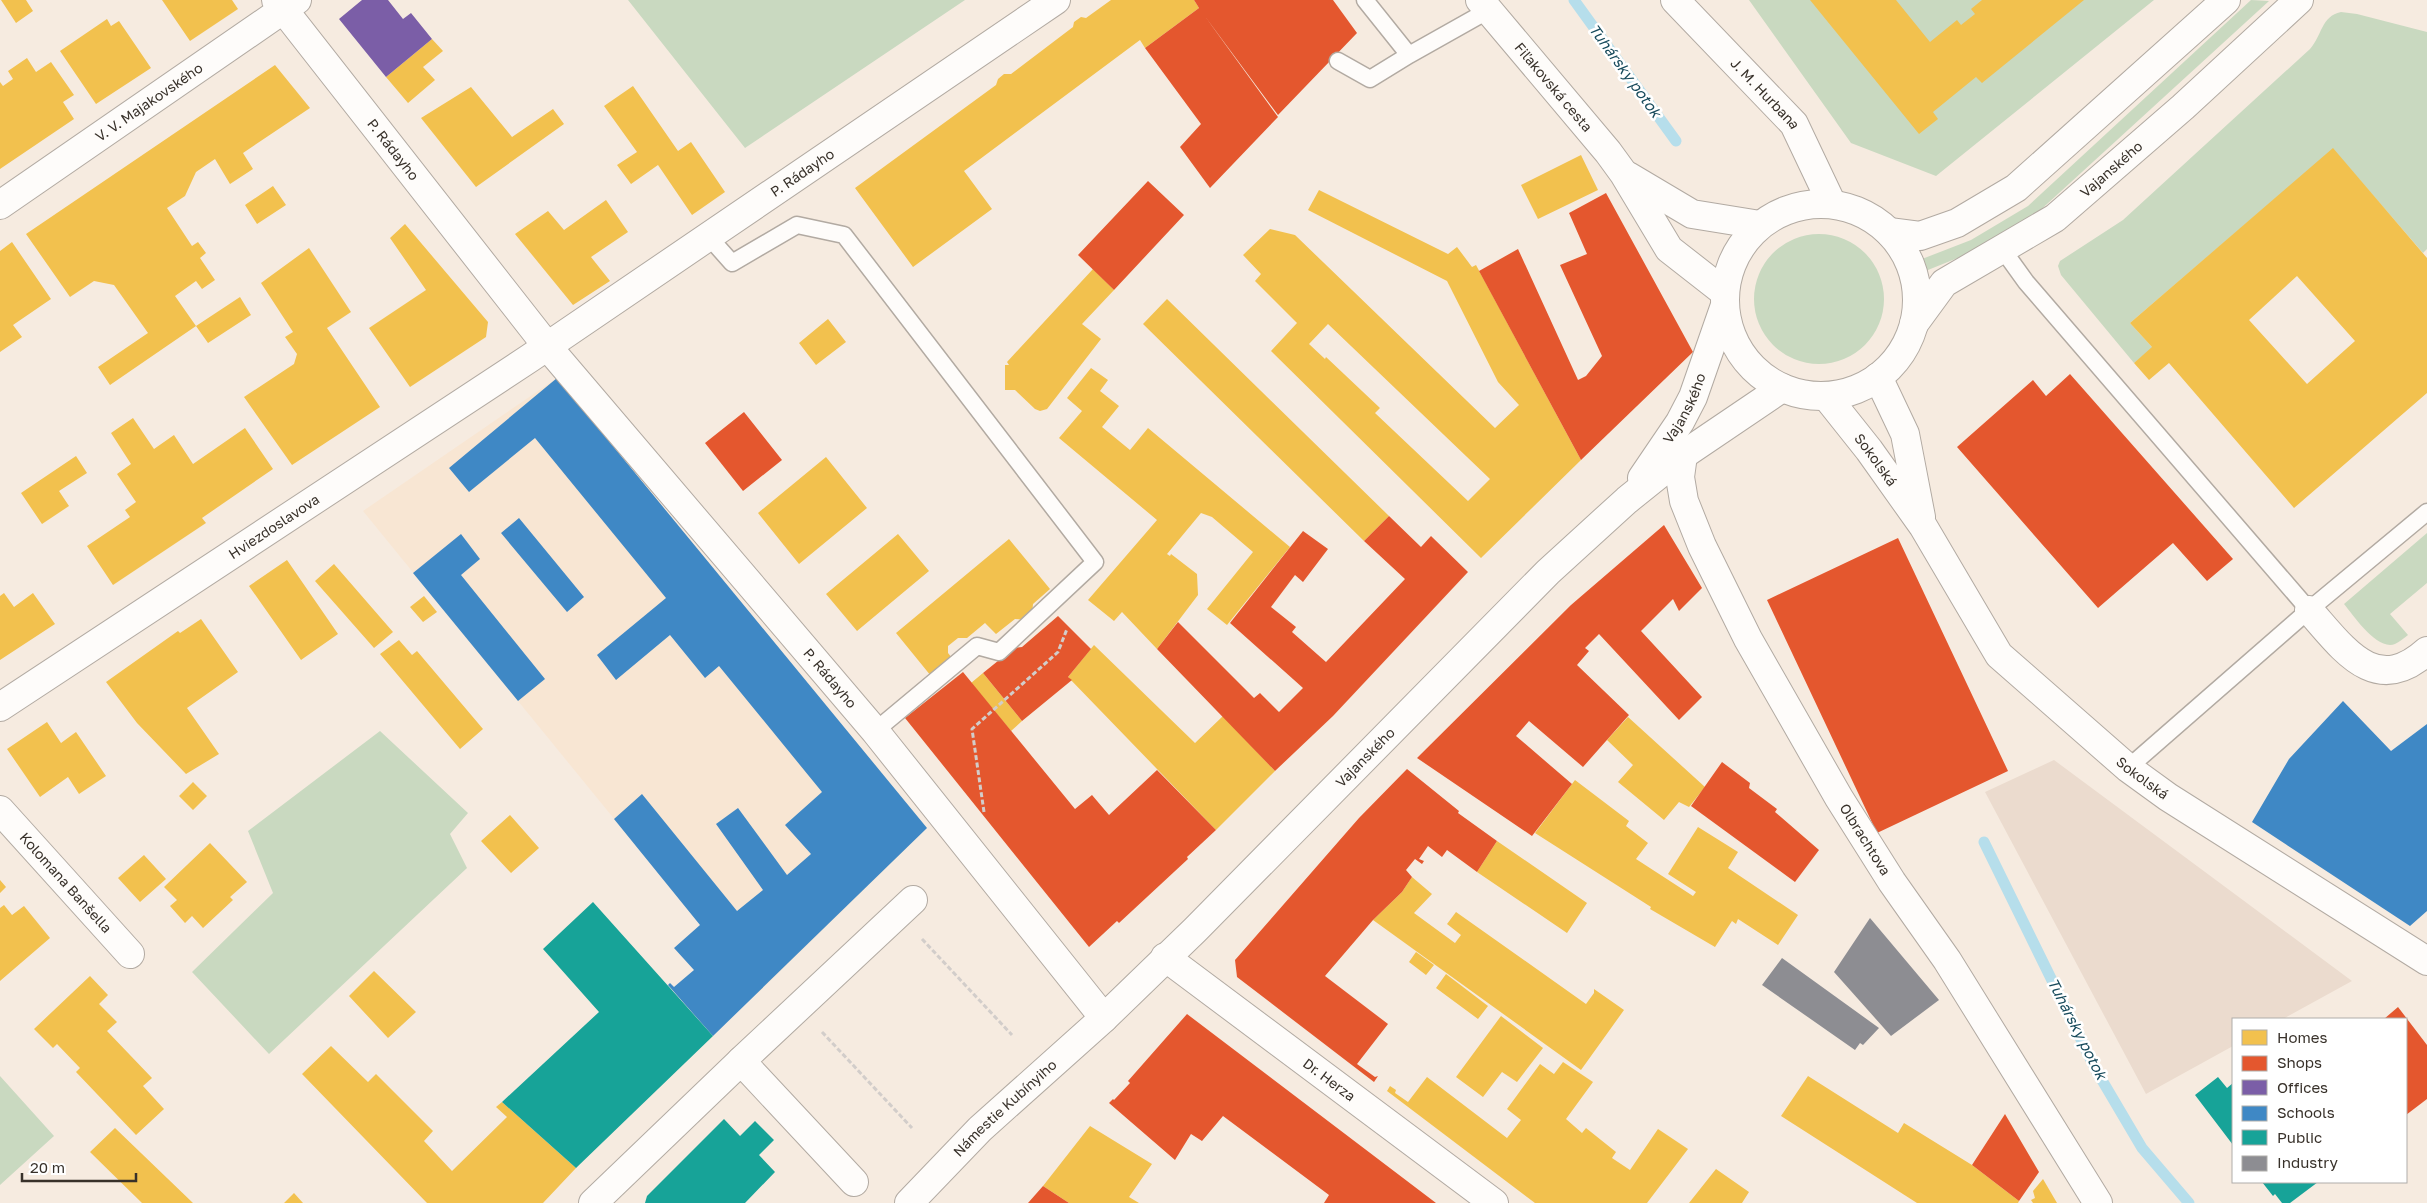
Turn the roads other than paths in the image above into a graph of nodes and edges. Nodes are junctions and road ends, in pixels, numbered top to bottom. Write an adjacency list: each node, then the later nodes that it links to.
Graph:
1 (1056, 0): 15 (street, P. Rádayho)
2 (1365, 0): 8 (lane)
3 (1675, 0): 11 (street, J. M. Hurbana)
4 (2226, 0): 14 (street)
5 (2299, 0): 16 (street, Vajanského)
6 (286, 3): 12 (street, V. V. Majakovského); 19 (street, P. Rádayho)
7 (1484, 5): 8 (lane); 10 (street, Fiľakovská cesta)
8 (1409, 55): 9 (lane)
9 (1338, 61)
10 (1624, 174): 13 (street, Fiľakovská cesta); 17 (street, Fiľakovská cesta)
11 (1832, 204): 13 (street, Vajanského); 14 (street, Vajanského)
12 (0, 205)
13 (1760, 225): 17 (street, Vajanského)
14 (1889, 232): 18 (street, Vajanského)
15 (709, 237): 19 (street, P. Rádayho); 30 (lane)
16 (2003, 250): 18 (street, Vajanského); 27 (lane)
17 (1724, 300): 21 (street, Vajanského); 24 (street, Vajanského)
18 (1914, 324): 20 (street, Vajanského)
19 (547, 346): 29 (street, Hviezdoslavova); 30 (street, P. Rádayho)
20 (1878, 377): 22 (street, Vajanského); 26 (street, Sokolská)
21 (1782, 388): 22 (street, Vajanského); 23 (street, Vajanského)
22 (1826, 396): 26 (street, Sokolská)
23 (1683, 456): 24 (street, Vajanského); 43 (street, Olbrachtova)
24 (1628, 500): 35 (street, Vajanského)
25 (2427, 512): 27 (lane)
26 (1923, 526): 31 (street, Sokolská)
27 (2309, 610): 28 (street); 31 (lane)
28 (2427, 651)
29 (0, 707)
30 (875, 731): 37 (street, P. Rádayho)
31 (2128, 768): 36 (street, Sokolská)
32 (0, 810): 34 (street, Kolomana Banšella)
33 (905, 907): 38 (street)
34 (130, 954)
35 (1165, 957): 37 (street, Vajanského); 42 (street, Dr. Herza)
36 (2427, 961)
37 (1104, 1018): 41 (street, Námestie Kubínyiho)
38 (741, 1061): 39 (street); 40 (street)
39 (854, 1182)
40 (593, 1203)
41 (909, 1203)
42 (1494, 1203)
43 (2098, 1203)

